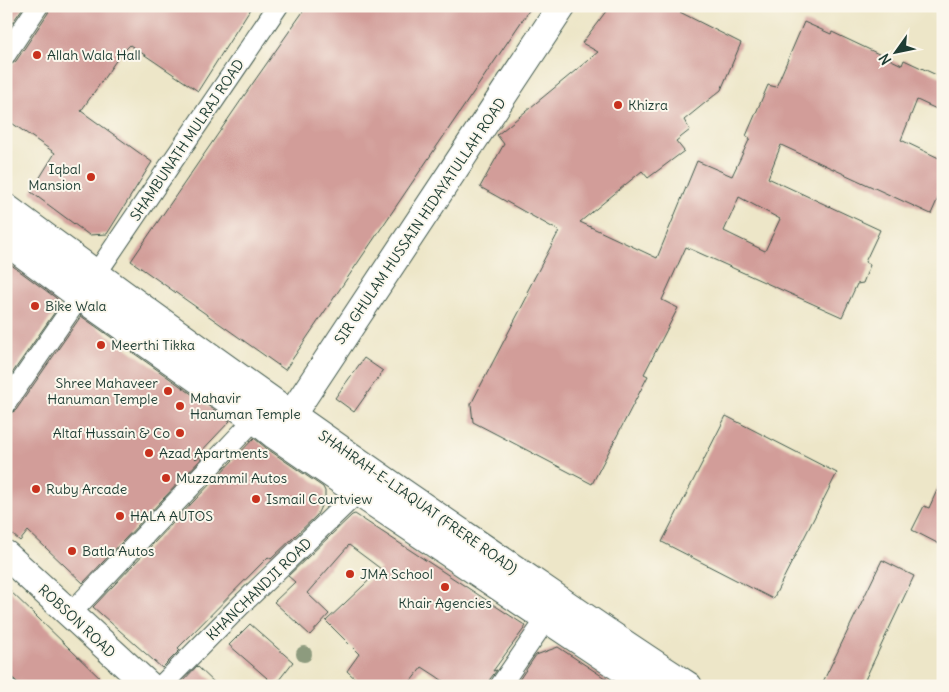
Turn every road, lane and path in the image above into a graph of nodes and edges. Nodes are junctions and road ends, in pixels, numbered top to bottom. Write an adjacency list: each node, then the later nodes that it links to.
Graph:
1 (38, 6): 4 (street)
2 (278, 6): 7 (street, SHAMBUNATH MULRAJ ROAD)
3 (562, 6): 10 (main road, SIR GHULAM HUSSAIN HIDAYATULLAH ROAD)
4 (6, 54)
5 (6, 208): 7 (main road, SHAHRAH-E-LIAQUAT (FRERE ROAD))
6 (6, 241): 8 (main road, SHAHRAH-E-LIAQUAT (FRERE ROAD))
7 (96, 274): 10 (main road, SHAHRAH-E-LIAQUAT (FRERE ROAD))
8 (80, 296): 9 (street); 11 (main road, SHAHRAH-E-LIAQUAT (FRERE ROAD))
9 (6, 403)
10 (292, 414): 11 (main road, SIR GHULAM HUSSAIN HIDAYATULLAH ROAD); 22 (main road, SHAHRAH-E-LIAQUAT (FRERE ROAD))
11 (265, 427): 12 (main road, SHAHRAH-E-LIAQUAT (FRERE ROAD)); 14 (street)
12 (358, 492): 15 (main road, SHAHRAH-E-LIAQUAT (FRERE ROAD)); 19 (street, KHANCHANDJI ROAD)
13 (6, 555): 14 (main road, ROBSON ROAD)
14 (70, 614): 18 (main road, ROBSON ROAD)
15 (548, 618): 20 (street); 21 (main road, SHAHRAH-E-LIAQUAT (FRERE ROAD))
16 (6, 681): 17 (lane)
17 (12, 686)
18 (149, 686)
19 (161, 686)
20 (500, 686)
21 (648, 686)
22 (688, 686)

